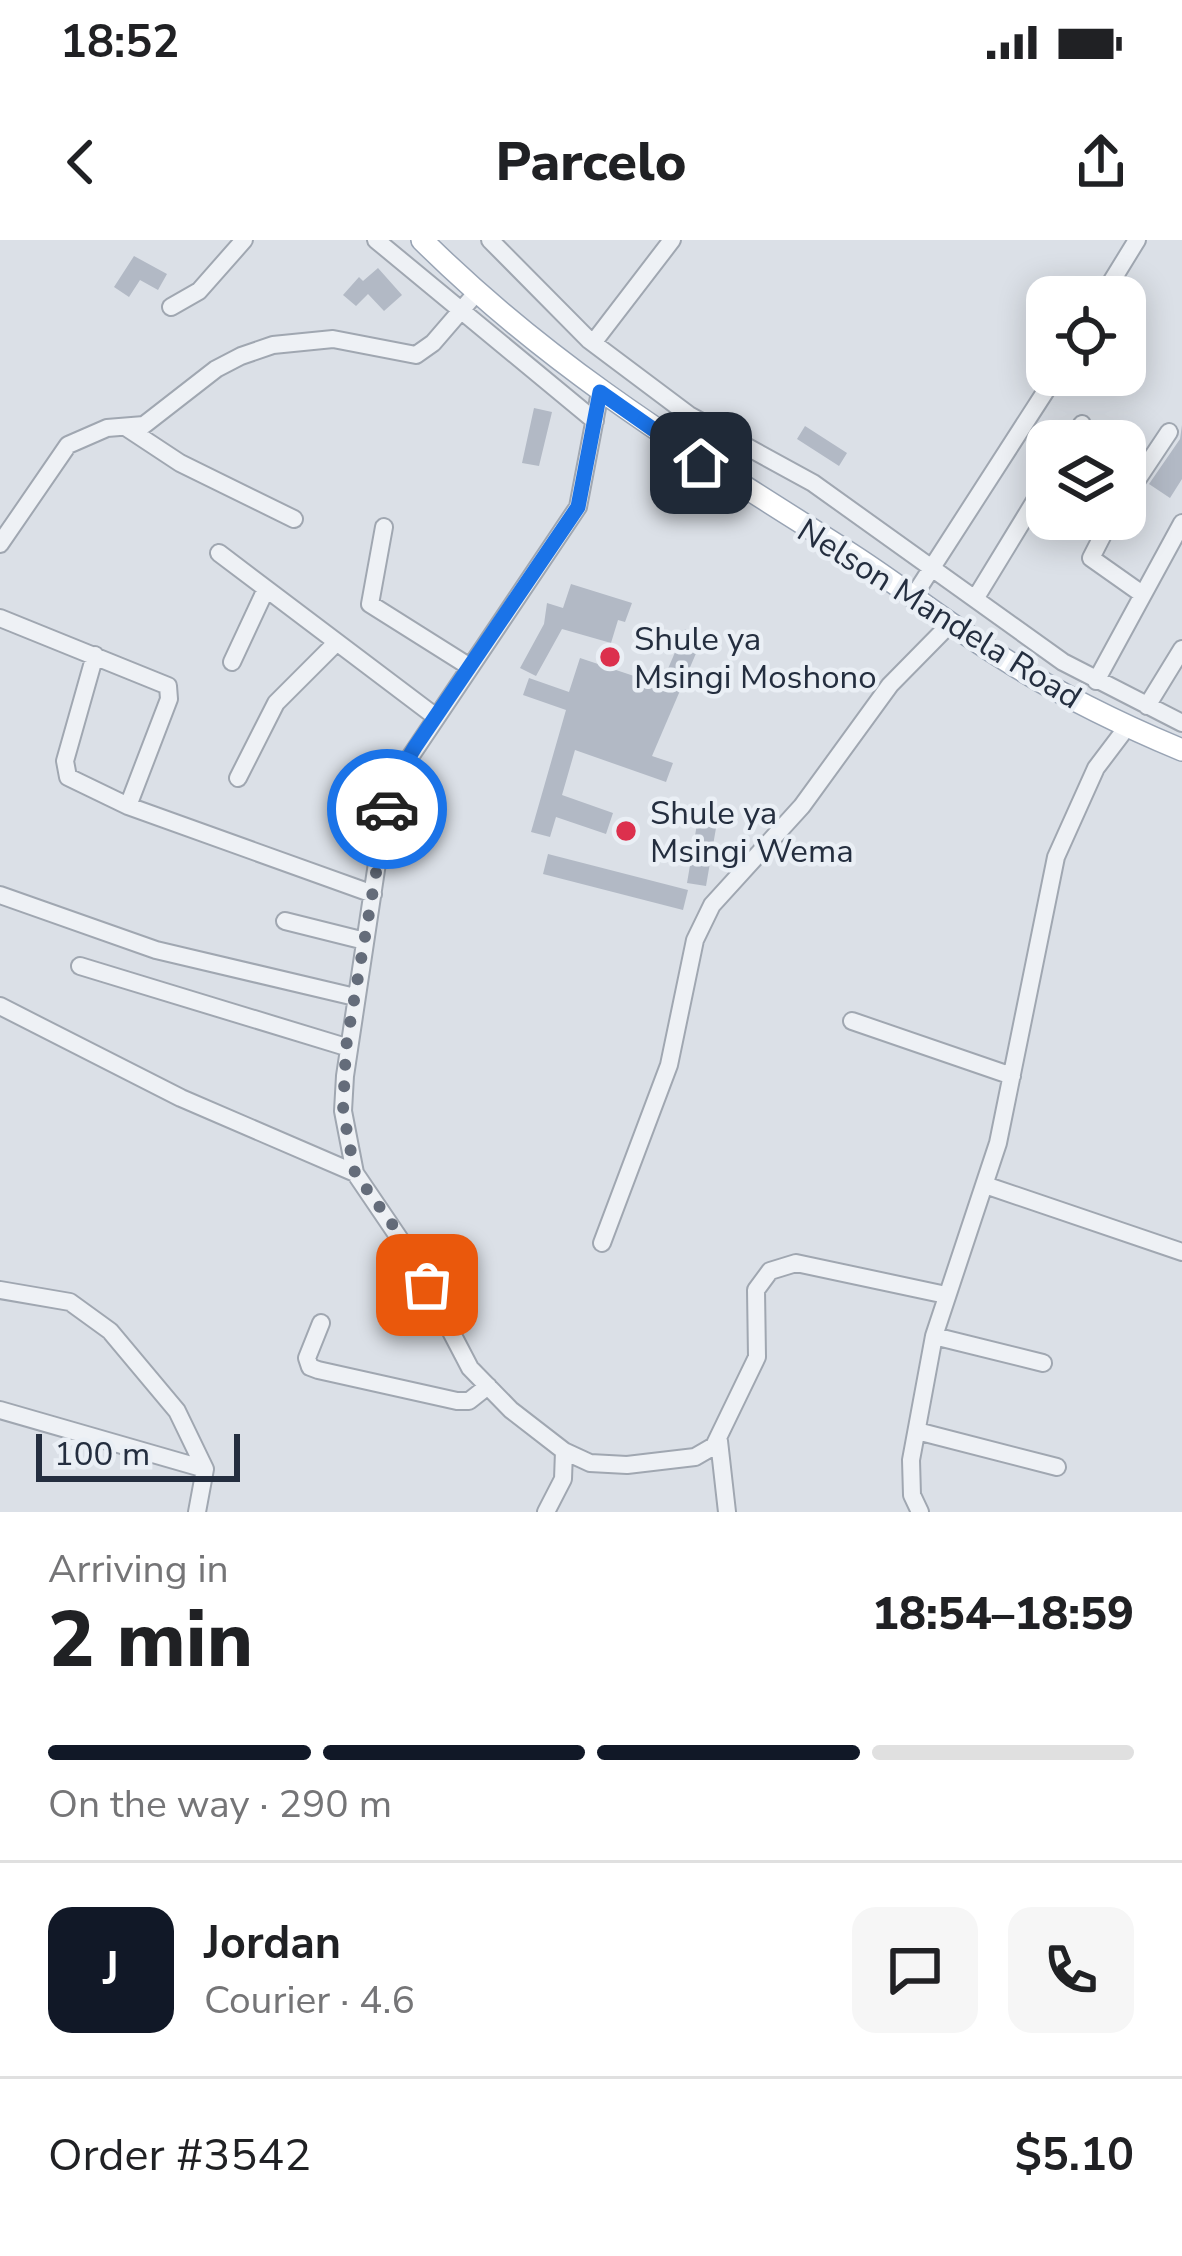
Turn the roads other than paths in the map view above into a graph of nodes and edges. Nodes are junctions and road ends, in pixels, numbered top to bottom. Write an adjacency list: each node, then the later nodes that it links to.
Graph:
1 (244, 240): 9 (street)
2 (376, 240): 10 (street)
3 (422, 240): 8 (main road, Nelson Mandela Road)
4 (490, 240): 11 (street)
5 (672, 240): 11 (street)
6 (1137, 240): 7 (street)
7 (1115, 276)
8 (477, 292): 10 (street); 12 (main road, Nelson Mandela Road)
9 (171, 308)
10 (460, 312): 14 (street); 15 (street)
11 (593, 344): 25 (street)
12 (600, 392): 14 (street); 28 (main road, Nelson Mandela Road)
13 (1043, 396): 25 (street)
14 (595, 421): 36 (street)
15 (127, 428): 19 (street); 23 (street)
16 (1169, 432): 17 (street)
17 (1146, 466)
18 (1026, 515): 29 (street)
19 (294, 518)
20 (1182, 523): 27 (street)
21 (384, 527): 36 (street)
22 (1100, 540): 27 (street)
23 (0, 544)
24 (219, 553): 26 (street)
25 (935, 568): 28 (street); 29 (street)
26 (266, 589): 32 (street); 35 (street)
27 (1142, 594): 37 (street)
28 (913, 597): 31 (main road, Nelson Mandela Road)
29 (975, 599): 37 (street)
30 (0, 618): 34 (street)
31 (950, 624): 41 (main road, Nelson Mandela Road); 57 (street)
32 (335, 643): 39 (street); 43 (street)
33 (1182, 649): 38 (street)
34 (95, 655): 44 (street); 44 (street)
35 (232, 662)
36 (470, 667): 39 (street)
37 (1096, 682): 38 (street)
38 (1147, 706): 40 (street)
39 (436, 718): 45 (street)
40 (1182, 723)
41 (1127, 727): 42 (main road, Nelson Mandela Road); 54 (street)
42 (1182, 750)
43 (238, 778)
44 (128, 806): 45 (street)
45 (373, 894): 48 (street)
46 (0, 895): 50 (street)
47 (286, 921): 48 (street)
48 (365, 941): 50 (street)
49 (80, 966): 53 (street)
50 (355, 997): 53 (street)
51 (0, 1006): 55 (street)
52 (852, 1021): 54 (street)
53 (346, 1047): 55 (street)
54 (1012, 1076): 56 (street)
55 (355, 1173): 64 (street)
56 (985, 1185): 58 (street); 60 (street)
57 (602, 1244)
58 (1182, 1252)
59 (0, 1290): 70 (street)
60 (946, 1295): 62 (street); 67 (street)
61 (321, 1323): 64 (street)
62 (934, 1336): 63 (street); 66 (street)
63 (1043, 1363)
64 (488, 1386): 68 (street)
65 (0, 1410): 70 (street)
66 (917, 1431): 69 (street); 74 (street)
67 (719, 1441): 68 (street); 73 (street)
68 (564, 1451): 72 (street)
69 (1058, 1467)
70 (205, 1469): 71 (street)
71 (197, 1512)
72 (545, 1512)
73 (727, 1512)
74 (920, 1512)

